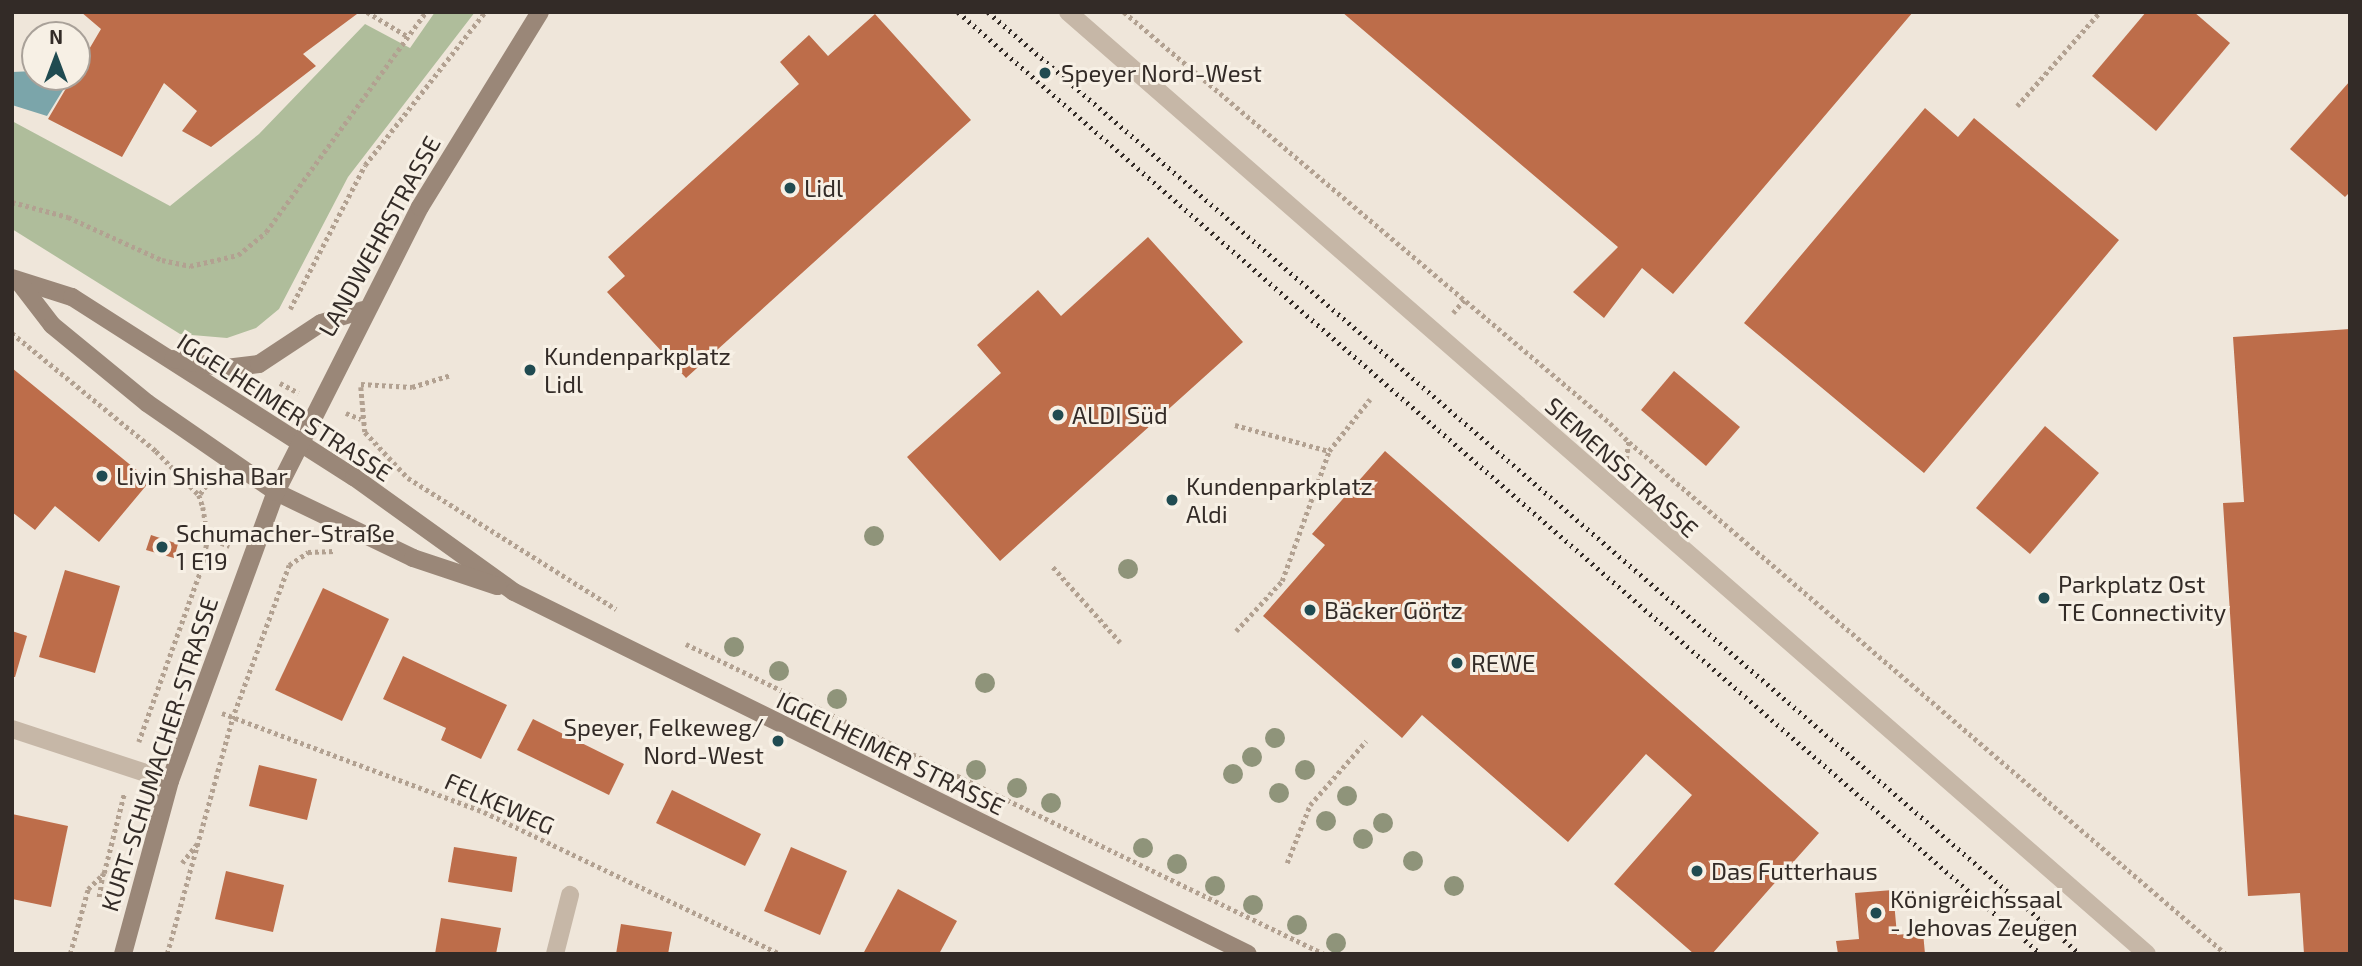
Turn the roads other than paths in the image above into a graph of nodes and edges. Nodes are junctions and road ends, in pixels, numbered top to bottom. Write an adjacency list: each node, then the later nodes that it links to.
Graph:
1 (540, 12): 4 (main road, LANDWEHRSTRASSE)
2 (1068, 12): 15 (street, SIEMENSSTRASSE)
3 (16, 280): 5 (main road, IGGELHEIMER STRASSE); 7 (main road, IGGELHEIMER STRASSE)
4 (363, 310): 5 (main road); 6 (main road, LANDWEHRSTRASSE)
5 (162, 357): 6 (main road, IGGELHEIMER STRASSE)
6 (301, 442): 7 (main road, LANDWEHRSTRASSE); 8 (main road, IGGELHEIMER STRASSE)
7 (276, 492): 8 (main road, IGGELHEIMER STRASSE); 10 (main road, KURT-SCHUMACHER-STRASSE)
8 (514, 592): 14 (main road, IGGELHEIMER STRASSE)
9 (12, 729): 10 (street)
10 (170, 782): 12 (main road, KURT-SCHUMACHER-STRASSE)
11 (570, 895): 13 (street)
12 (123, 954)
13 (555, 954)
14 (1248, 954)
15 (2147, 954)

